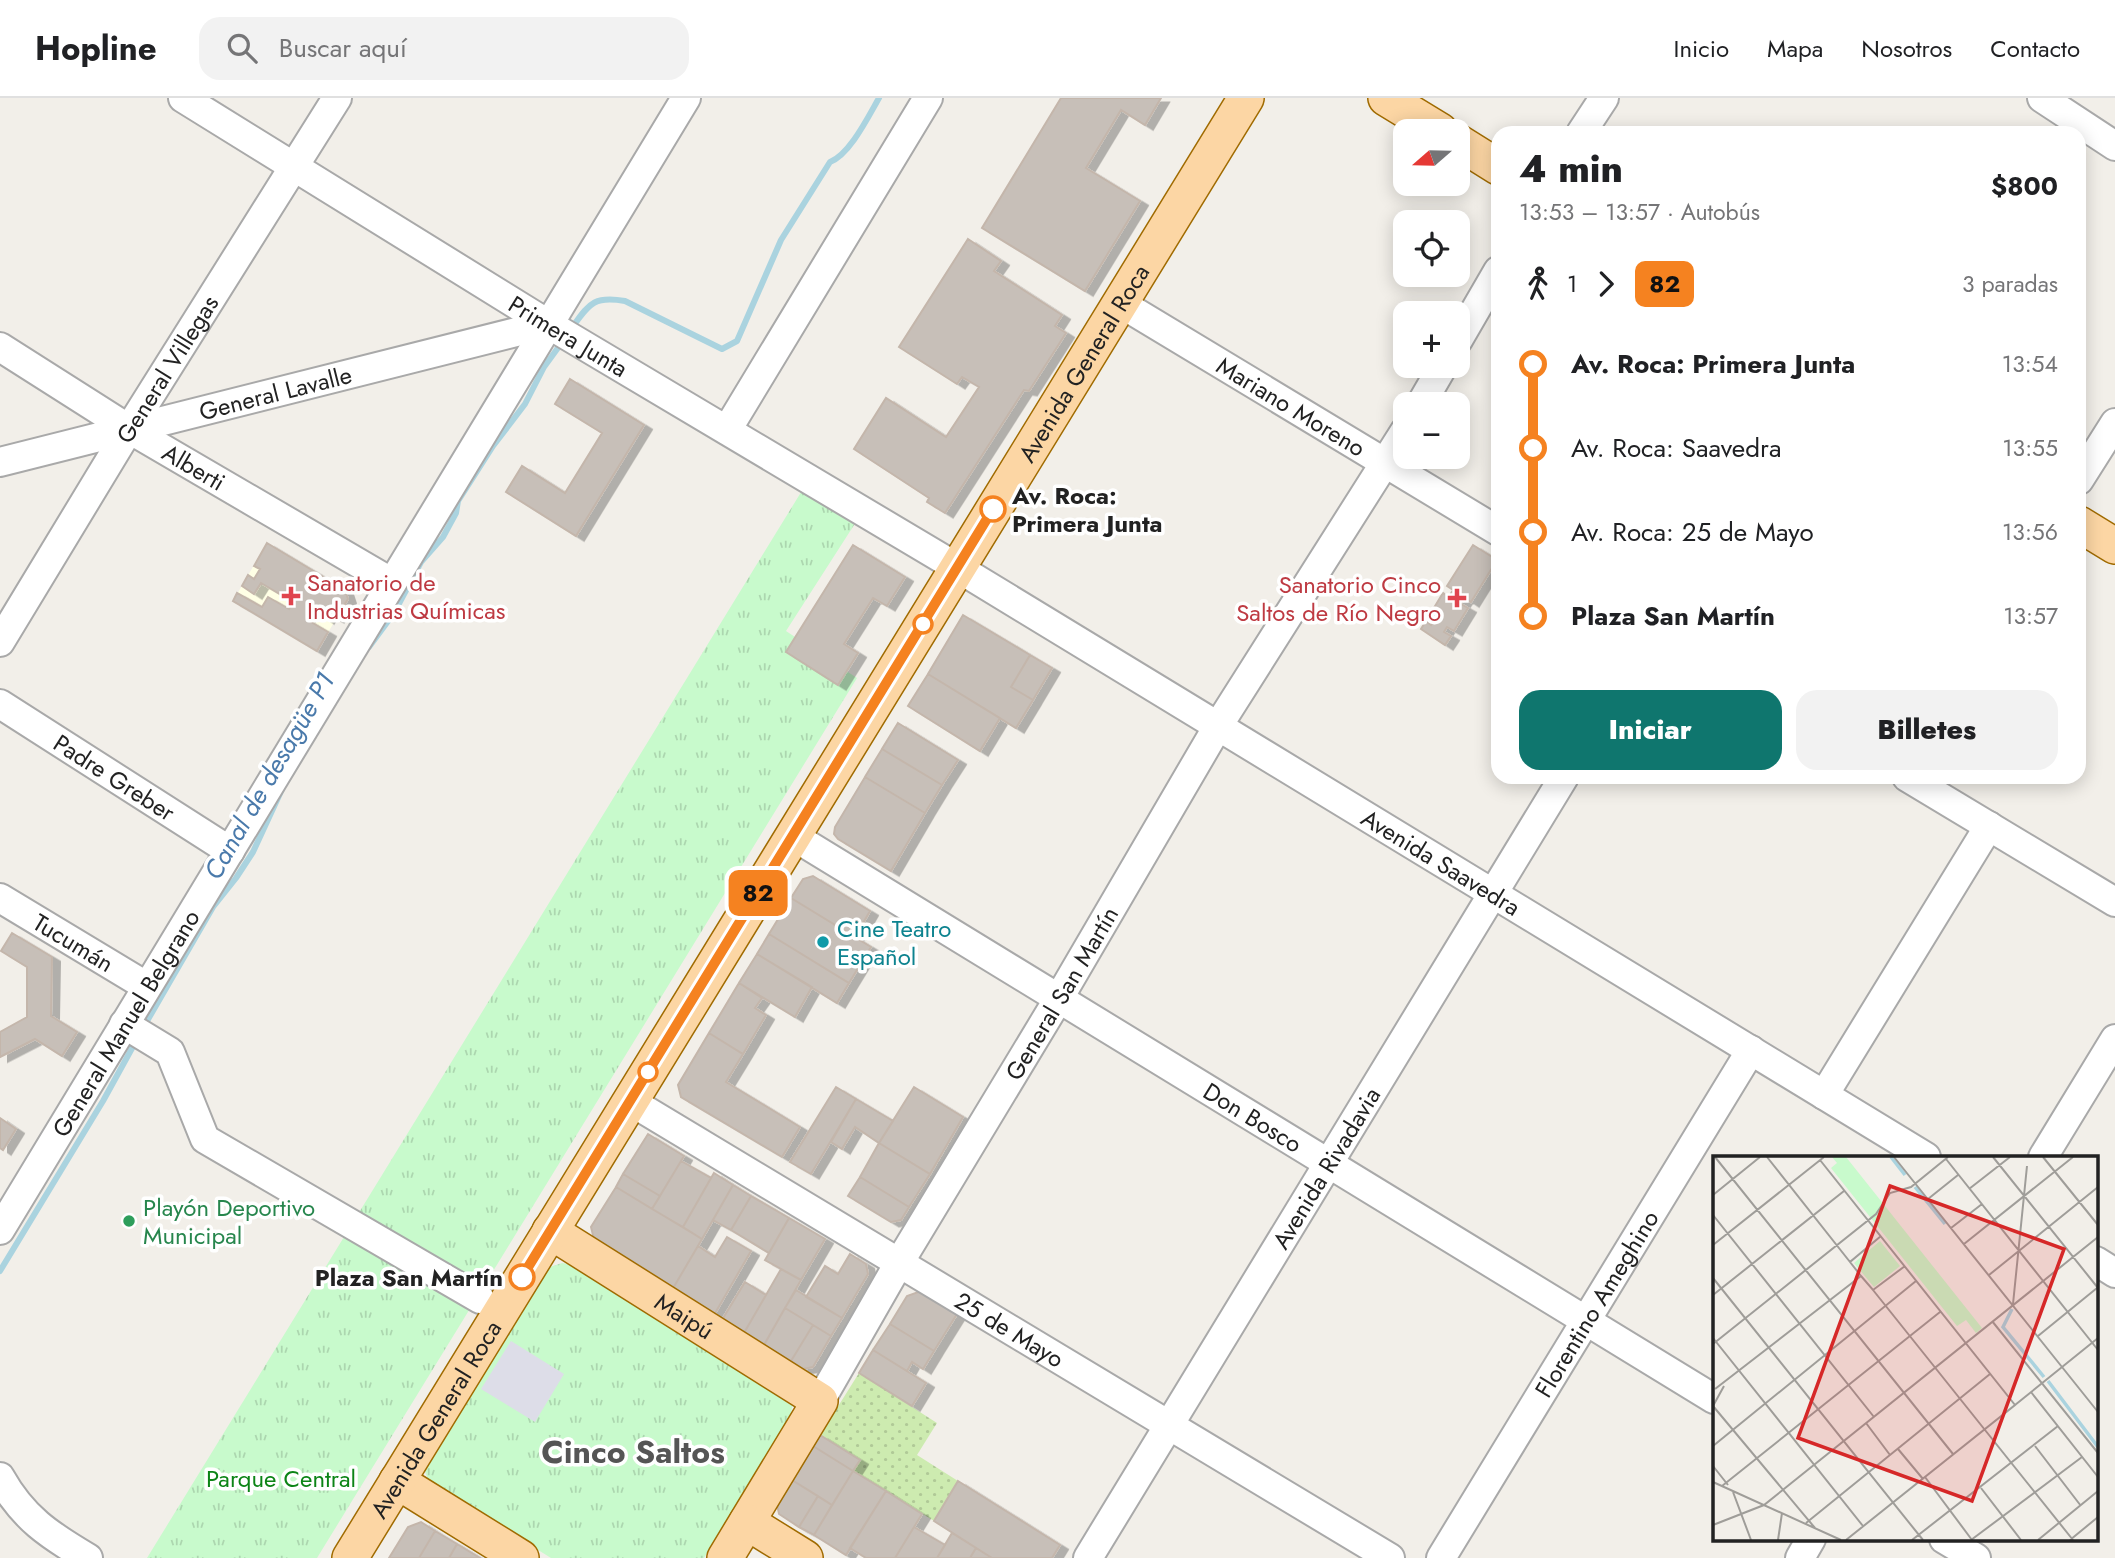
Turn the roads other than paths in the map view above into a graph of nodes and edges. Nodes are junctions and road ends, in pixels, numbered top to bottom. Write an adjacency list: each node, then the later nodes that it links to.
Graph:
1 (183, 98): 16 (street, Primera Junta)
2 (337, 98): 16 (street, General Villegas)
3 (686, 98): 20 (street, General Manuel Belgrano)
4 (928, 98): 24 (street)
5 (1246, 98): 18 (main road, Avenida General Roca)
6 (1386, 98): 9 (main road)
7 (1604, 98): 10 (street)
8 (2042, 98): 11 (street)
9 (1420, 119)
10 (1586, 126)
11 (2085, 126)
12 (2086, 127): 13 (street)
13 (2115, 146)
14 (1470, 150): 15 (main road)
15 (1491, 163)
16 (295, 167): 20 (street, Primera Junta); 23 (street, General Villegas)
17 (1491, 283): 19 (street)
18 (1120, 303): 27 (street, Mariano Moreno); 32 (main road, Avenida General Roca)
19 (1470, 319)
20 (548, 324): 23 (street, General Lavalle); 24 (street, Primera Junta); 33 (street, General Manuel Belgrano)
21 (0, 347): 23 (street, Alberti)
22 (2115, 423): 28 (street)
23 (129, 429): 26 (street, General Lavalle); 33 (street, Alberti); 34 (street, General Villegas)
24 (727, 430): 32 (street, Primera Junta)
25 (1393, 451): 27 (street, General San Martín)
26 (0, 462)
27 (1386, 463): 29 (street, Mariano Moreno); 36 (street, General San Martín)
28 (2086, 469)
29 (1491, 527)
30 (2086, 528): 31 (main road)
31 (2115, 546)
32 (958, 568): 36 (street, Avenida Saavedra); 40 (main road, Avenida General Roca)
33 (391, 582): 41 (street, General Manuel Belgrano)
34 (0, 642)
35 (0, 704): 41 (street, Padre Greber)
36 (1218, 726): 42 (street, Avenida Saavedra); 46 (street, General San Martín)
37 (1560, 784): 42 (street, Avenida Rivadavia)
38 (1927, 784): 39 (street)
39 (1989, 826): 44 (street); 50 (street)
40 (793, 836): 46 (street, Don Bosco); 51 (main road, Avenida General Roca)
41 (230, 851): 45 (street, General Manuel Belgrano)
42 (1493, 893): 49 (street, Avenida Saavedra); 54 (street, Avenida Rivadavia)
43 (0, 898): 45 (street, Tucumán)
44 (2115, 902)
45 (146, 986): 47 (street, General Manuel Belgrano)
46 (1059, 998): 54 (street, Don Bosco); 58 (street, General San Martín)
47 (134, 1031): 55 (street, General Manuel Belgrano); 60 (street)
48 (2115, 1039): 53 (street)
49 (1751, 1051): 50 (street, Avenida Saavedra); 61 (street, Florentino Ameghino)
50 (1824, 1095): 52 (street, Avenida Saavedra)
51 (630, 1101): 56 (main road, Avenida General Roca); 58 (street, 25 de Mayo)
52 (1924, 1156)
53 (2044, 1156)
54 (1328, 1163): 61 (street, Don Bosco); 64 (street, Avenida Rivadavia)
55 (0, 1230)
56 (550, 1231): 63 (main road, Maipú); 66 (main road, Avenida General Roca)
57 (2098, 1262): 59 (street)
58 (899, 1263): 63 (street, General San Martín); 64 (street, 25 de Mayo)
59 (2115, 1273)
60 (480, 1299)
61 (1586, 1320): 62 (street, Don Bosco); 77 (street, Florentino Ameghino)
62 (1713, 1398)
63 (820, 1401): 67 (main road, General San Martín)
64 (1169, 1425): 75 (street, Avenida Rivadavia); 76 (street, 25 de Mayo)
65 (0, 1477): 70 (street)
66 (397, 1481): 71 (main road, Avenida General Roca); 72 (main road)
67 (747, 1522): 73 (main road, General San Martín); 74 (main road)
68 (1810, 1540): 78 (street)
69 (1946, 1540): 79 (street)
70 (88, 1558)
71 (350, 1558)
72 (521, 1558)
73 (725, 1558)
74 (805, 1558)
75 (1088, 1558)
76 (1390, 1558)
77 (1441, 1558)
78 (1800, 1558)
79 (1976, 1558)

